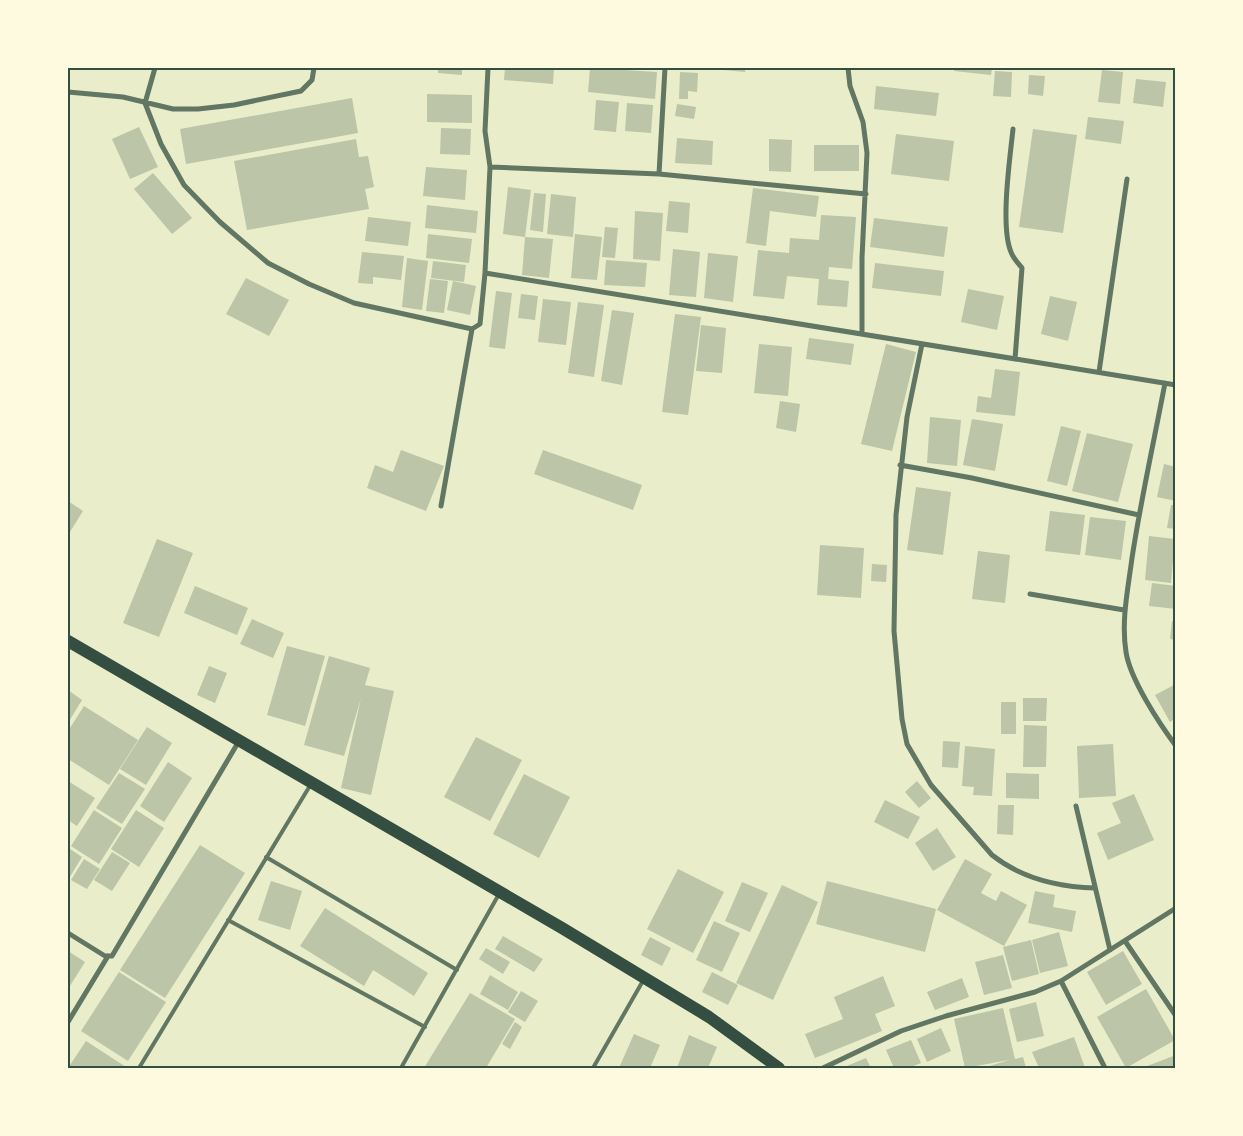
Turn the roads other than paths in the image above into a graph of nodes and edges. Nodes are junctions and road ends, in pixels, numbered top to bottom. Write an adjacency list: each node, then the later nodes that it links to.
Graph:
1 (155, 68): 7 (street)
2 (314, 68): 7 (street)
3 (488, 68): 9 (street)
4 (665, 68): 10 (street)
5 (848, 68): 12 (street)
6 (68, 92): 7 (street)
7 (146, 103): 14 (street)
8 (1013, 129): 17 (street)
9 (490, 167): 10 (street); 13 (street)
10 (660, 174): 12 (street)
11 (1127, 179): 18 (street)
12 (866, 194): 15 (street)
13 (485, 273): 14 (street); 15 (street)
14 (472, 328): 22 (street)
15 (862, 334): 16 (street)
16 (922, 344): 17 (street); 21 (street)
17 (1015, 358): 18 (street)
18 (1099, 372): 19 (street)
19 (1165, 382): 20 (street); 23 (street)
20 (1176, 385)
21 (900, 465): 23 (street); 32 (street)
22 (442, 506)
23 (1139, 515): 25 (street)
24 (1030, 594): 25 (street)
25 (1124, 610): 28 (street)
26 (68, 641): 27 (main road)
27 (239, 740): 29 (main road); 39 (street)
28 (1176, 746)
29 (311, 784): 31 (lane); 33 (main road)
30 (1076, 806): 32 (street)
31 (266, 857): 35 (lane); 40 (lane)
32 (1095, 888): 38 (street)
33 (500, 893): 40 (lane); 41 (main road)
34 (1176, 908): 37 (street)
35 (228, 920): 45 (lane); 46 (lane)
36 (68, 933): 39 (street)
37 (1125, 940): 38 (street); 43 (street)
38 (1110, 950): 42 (street)
39 (108, 956): 44 (street)
40 (457, 970): 45 (lane)
41 (644, 979): 48 (lane); 49 (main road)
42 (1061, 980): 50 (street); 51 (street)
43 (1176, 1016)
44 (68, 1022)
45 (425, 1027): 47 (lane)
46 (139, 1068)
47 (401, 1068)
48 (594, 1068)
49 (779, 1068)
50 (823, 1068)
51 (1105, 1068)

